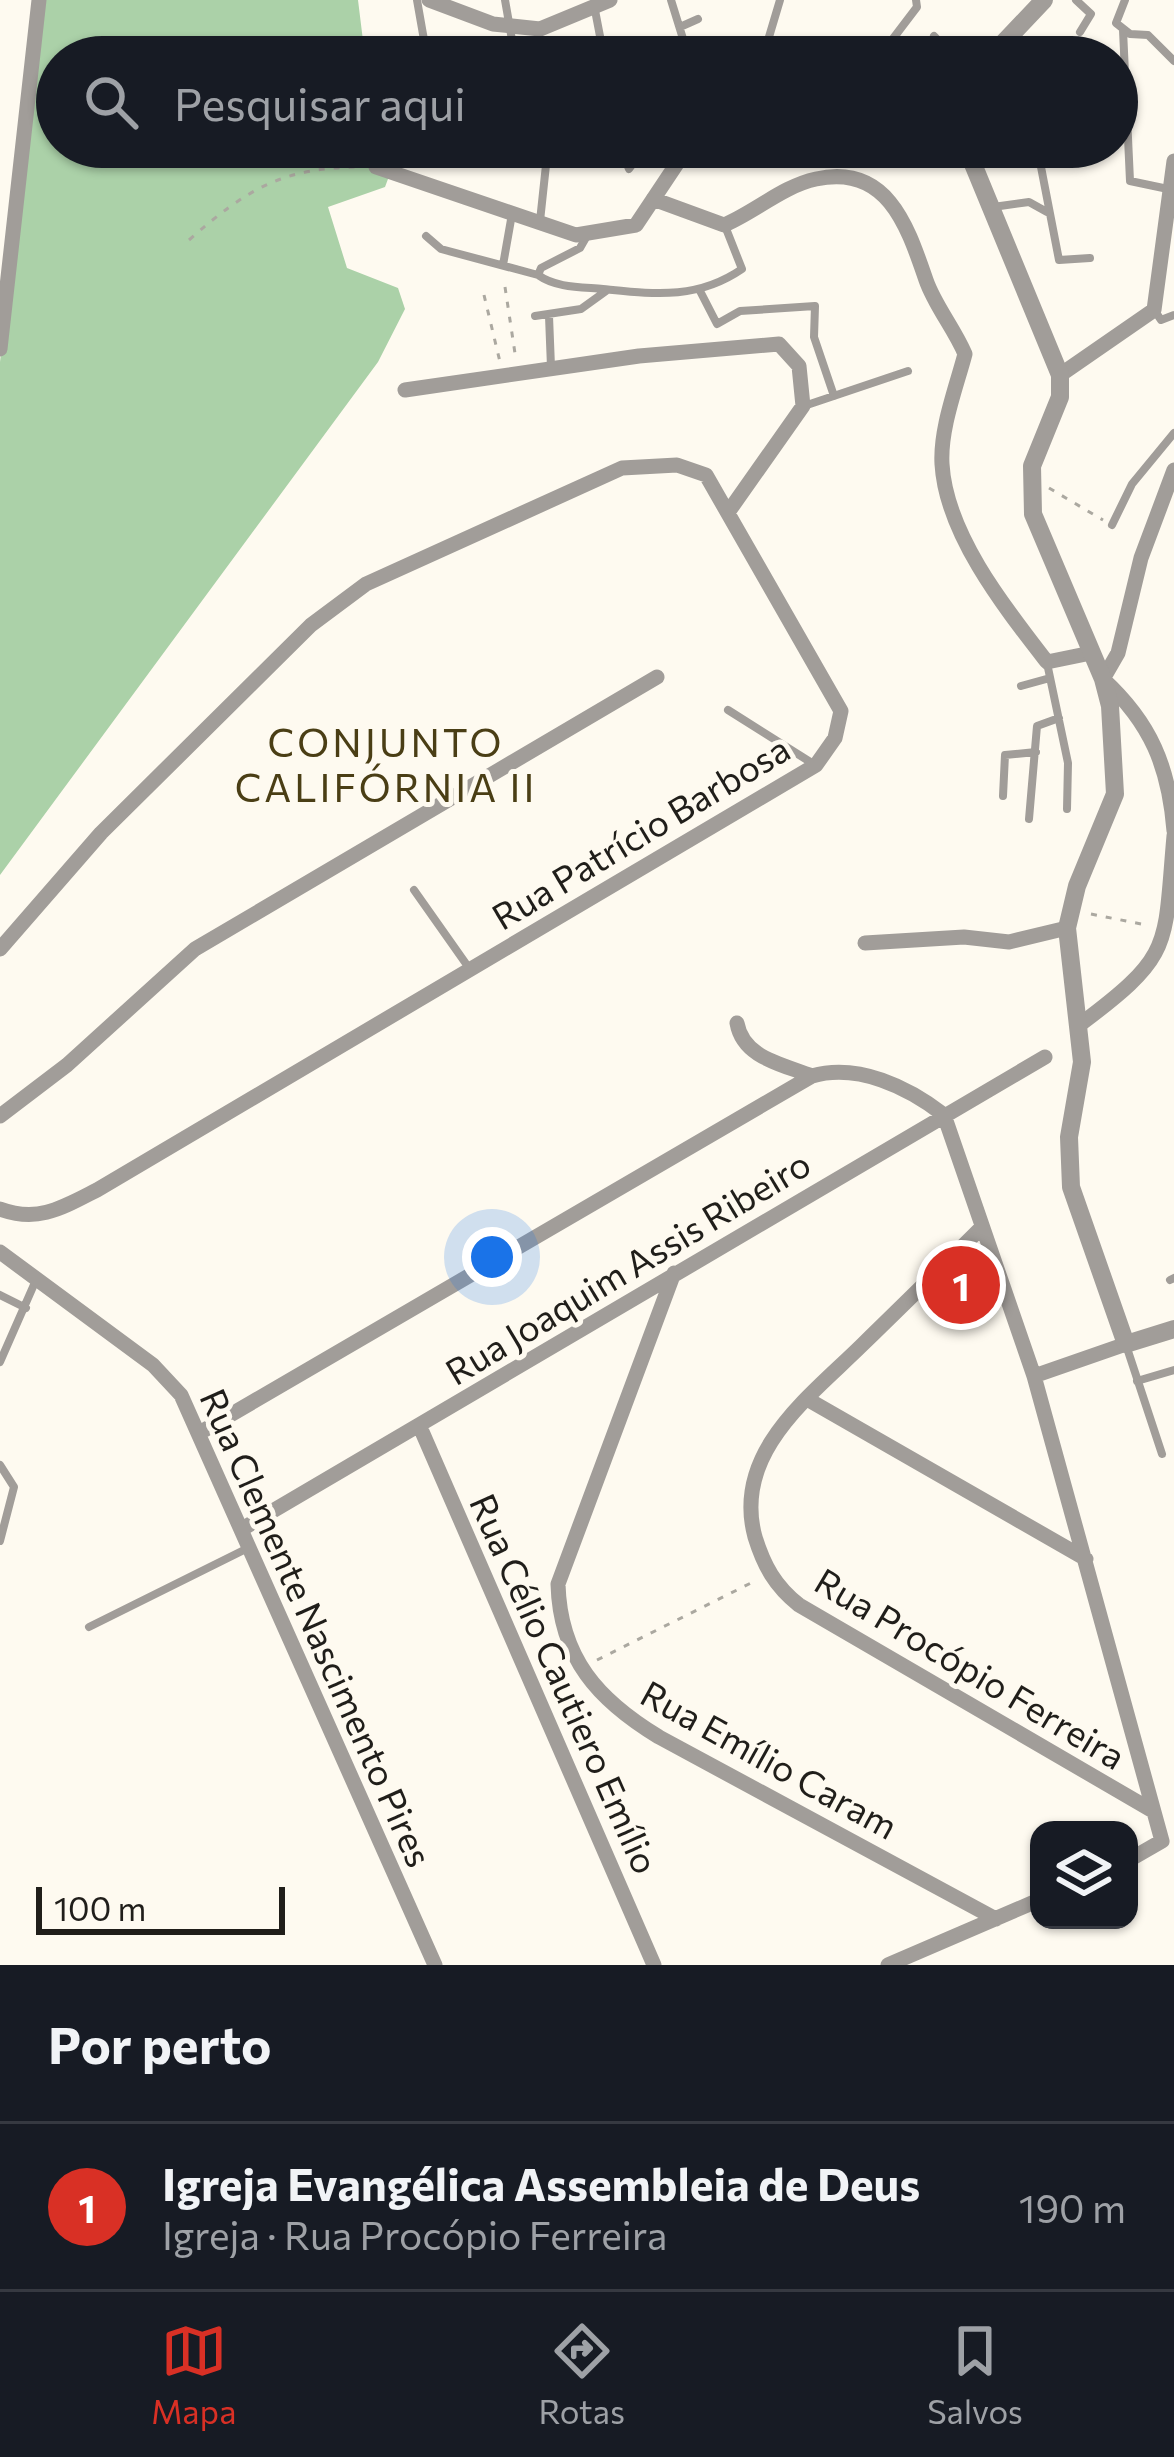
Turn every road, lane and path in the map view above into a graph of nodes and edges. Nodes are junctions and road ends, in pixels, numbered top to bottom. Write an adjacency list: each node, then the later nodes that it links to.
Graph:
1 (39, 0): 58 (street)
2 (417, 0): 17 (lane)
3 (429, 0): 13 (street)
4 (505, 0): 13 (lane)
5 (671, 0): 14 (lane)
6 (780, 0): 21 (lane)
7 (916, 0): 22 (lane)
8 (1044, 0): 23 (street)
9 (1076, 0): 16 (lane)
10 (1125, 0): 15 (lane)
11 (599, 2): 13 (street); 19 (lane)
12 (698, 19): 14 (lane)
13 (509, 26): 18 (lane)
14 (680, 27): 20 (lane)
15 (1123, 30): 24 (lane); 25 (lane)
16 (1080, 32)
17 (423, 36)
18 (511, 36)
19 (602, 36)
20 (684, 36)
21 (769, 36)
22 (895, 36)
23 (1010, 36)
24 (1123, 36)
25 (1174, 61)
26 (323, 168): 44 (path)
27 (379, 168): 35 (street)
28 (429, 168): 35 (path)
29 (546, 168): 40 (lane)
30 (674, 168): 36 (street)
31 (975, 168): 37 (street)
32 (1041, 168): 38 (lane)
33 (1129, 168): 34 (lane)
34 (1172, 174): 52 (street)
35 (424, 183): 39 (street)
36 (653, 200): 41 (street); 42 (street)
37 (992, 207): 38 (lane); 62 (street)
38 (1049, 212): 45 (lane)
39 (512, 213): 40 (street); 46 (lane)
40 (539, 223): 42 (street)
41 (724, 225): 49 (lane); 72 (street)
42 (589, 233): 47 (lane)
43 (426, 236): 46 (lane)
44 (189, 239)
45 (1090, 258)
46 (502, 265): 47 (lane)
47 (538, 275): 50 (lane)
48 (505, 287): 56 (path)
49 (699, 289): 50 (lane); 64 (lane)
50 (608, 290): 55 (lane)
51 (484, 295): 57 (path)
52 (1154, 310): 53 (lane); 62 (street)
53 (1174, 315)
54 (536, 316): 55 (lane)
55 (549, 316): 59 (lane)
56 (511, 318): 57 (path); 61 (path)
57 (493, 321): 61 (path)
58 (0, 349)
59 (551, 369): 61 (street); 65 (street)
60 (908, 371): 64 (lane)
61 (510, 375): 63 (street)
62 (1060, 375): 68 (street)
63 (405, 389)
64 (834, 396): 65 (lane)
65 (803, 406): 69 (street)
66 (1174, 433): 70 (lane)
67 (1174, 470): 74 (street)
68 (1032, 478): 70 (path); 71 (street)
69 (729, 511): 79 (street, Rua Patrício Barbosa); 88 (street, Rua Patrício Barbosa)
70 (1112, 525)
71 (1091, 653): 72 (street); 74 (street)
72 (1048, 670): 75 (lane); 77 (lane)
73 (657, 676): 95 (street)
74 (1103, 679): 83 (street); 85 (street)
75 (1021, 686)
76 (728, 710): 79 (lane)
77 (1059, 718): 78 (lane); 81 (lane)
78 (1036, 752): 80 (lane); 82 (lane)
79 (816, 765): 89 (street, Rua Patrício Barbosa)
80 (1003, 796)
81 (1067, 809)
82 (1029, 819)
83 (1174, 834): 86 (street)
84 (414, 890): 89 (lane)
85 (1069, 919): 86 (path); 87 (street); 91 (street)
86 (1166, 929): 91 (street)
87 (865, 944)
88 (0, 949)
89 (470, 969): 96 (street, Rua Patrício Barbosa)
90 (737, 1023): 93 (street)
91 (1082, 1023): 104 (street)
92 (1045, 1057): 94 (street, Rua Joaquim Assis Ribeiro)
93 (812, 1076): 94 (street); 111 (street)
94 (944, 1114): 97 (street); 99 (street, Rua Joaquim Assis Ribeiro)
95 (0, 1116)
96 (0, 1209)
97 (980, 1229): 107 (street); 109 (street, Rua Procópio Ferreira)
98 (0, 1252): 100 (street, Rua Clemente Nascimento Pires)
99 (674, 1273): 110 (street, Rua Joaquim Assis Ribeiro); 119 (street, Rua Emílio Caram)
100 (37, 1279): 102 (lane); 111 (street, Rua Clemente Nascimento Pires)
101 (0, 1295): 102 (lane)
102 (26, 1308): 105 (lane)
103 (1174, 1329): 104 (street)
104 (1126, 1344): 107 (street); 108 (lane)
105 (0, 1362)
106 (1174, 1370): 108 (lane)
107 (1034, 1376): 117 (street)
108 (1137, 1381): 112 (lane)
109 (807, 1399): 117 (street); 118 (street, Rua Procópio Ferreira)
110 (419, 1427): 114 (street, Rua Joaquim Assis Ribeiro); 121 (street, Rua Célio Cautiero Emílio)
111 (200, 1432): 114 (street, Rua Clemente Nascimento Pires)
112 (1162, 1454)
113 (0, 1465): 115 (lane)
114 (242, 1529): 116 (street, Rua Clemente Nascimento Pires)
115 (0, 1541)
116 (249, 1547): 120 (lane); 127 (street, Rua Clemente Nascimento Pires)
117 (1086, 1559): 123 (street)
118 (770, 1573): 122 (path); 123 (street, Rua Procópio Ferreira)
119 (560, 1619): 121 (path); 122 (street, Rua Emílio Caram)
120 (89, 1627)
121 (513, 1642): 128 (street, Rua Célio Cautiero Emílio)
122 (579, 1667): 126 (street, Rua Emílio Caram)
123 (1153, 1811): 124 (street)
124 (1138, 1856)
125 (1030, 1904): 126 (street)
126 (995, 1918): 129 (street)
127 (435, 1965)
128 (654, 1965)
129 (888, 1965)

